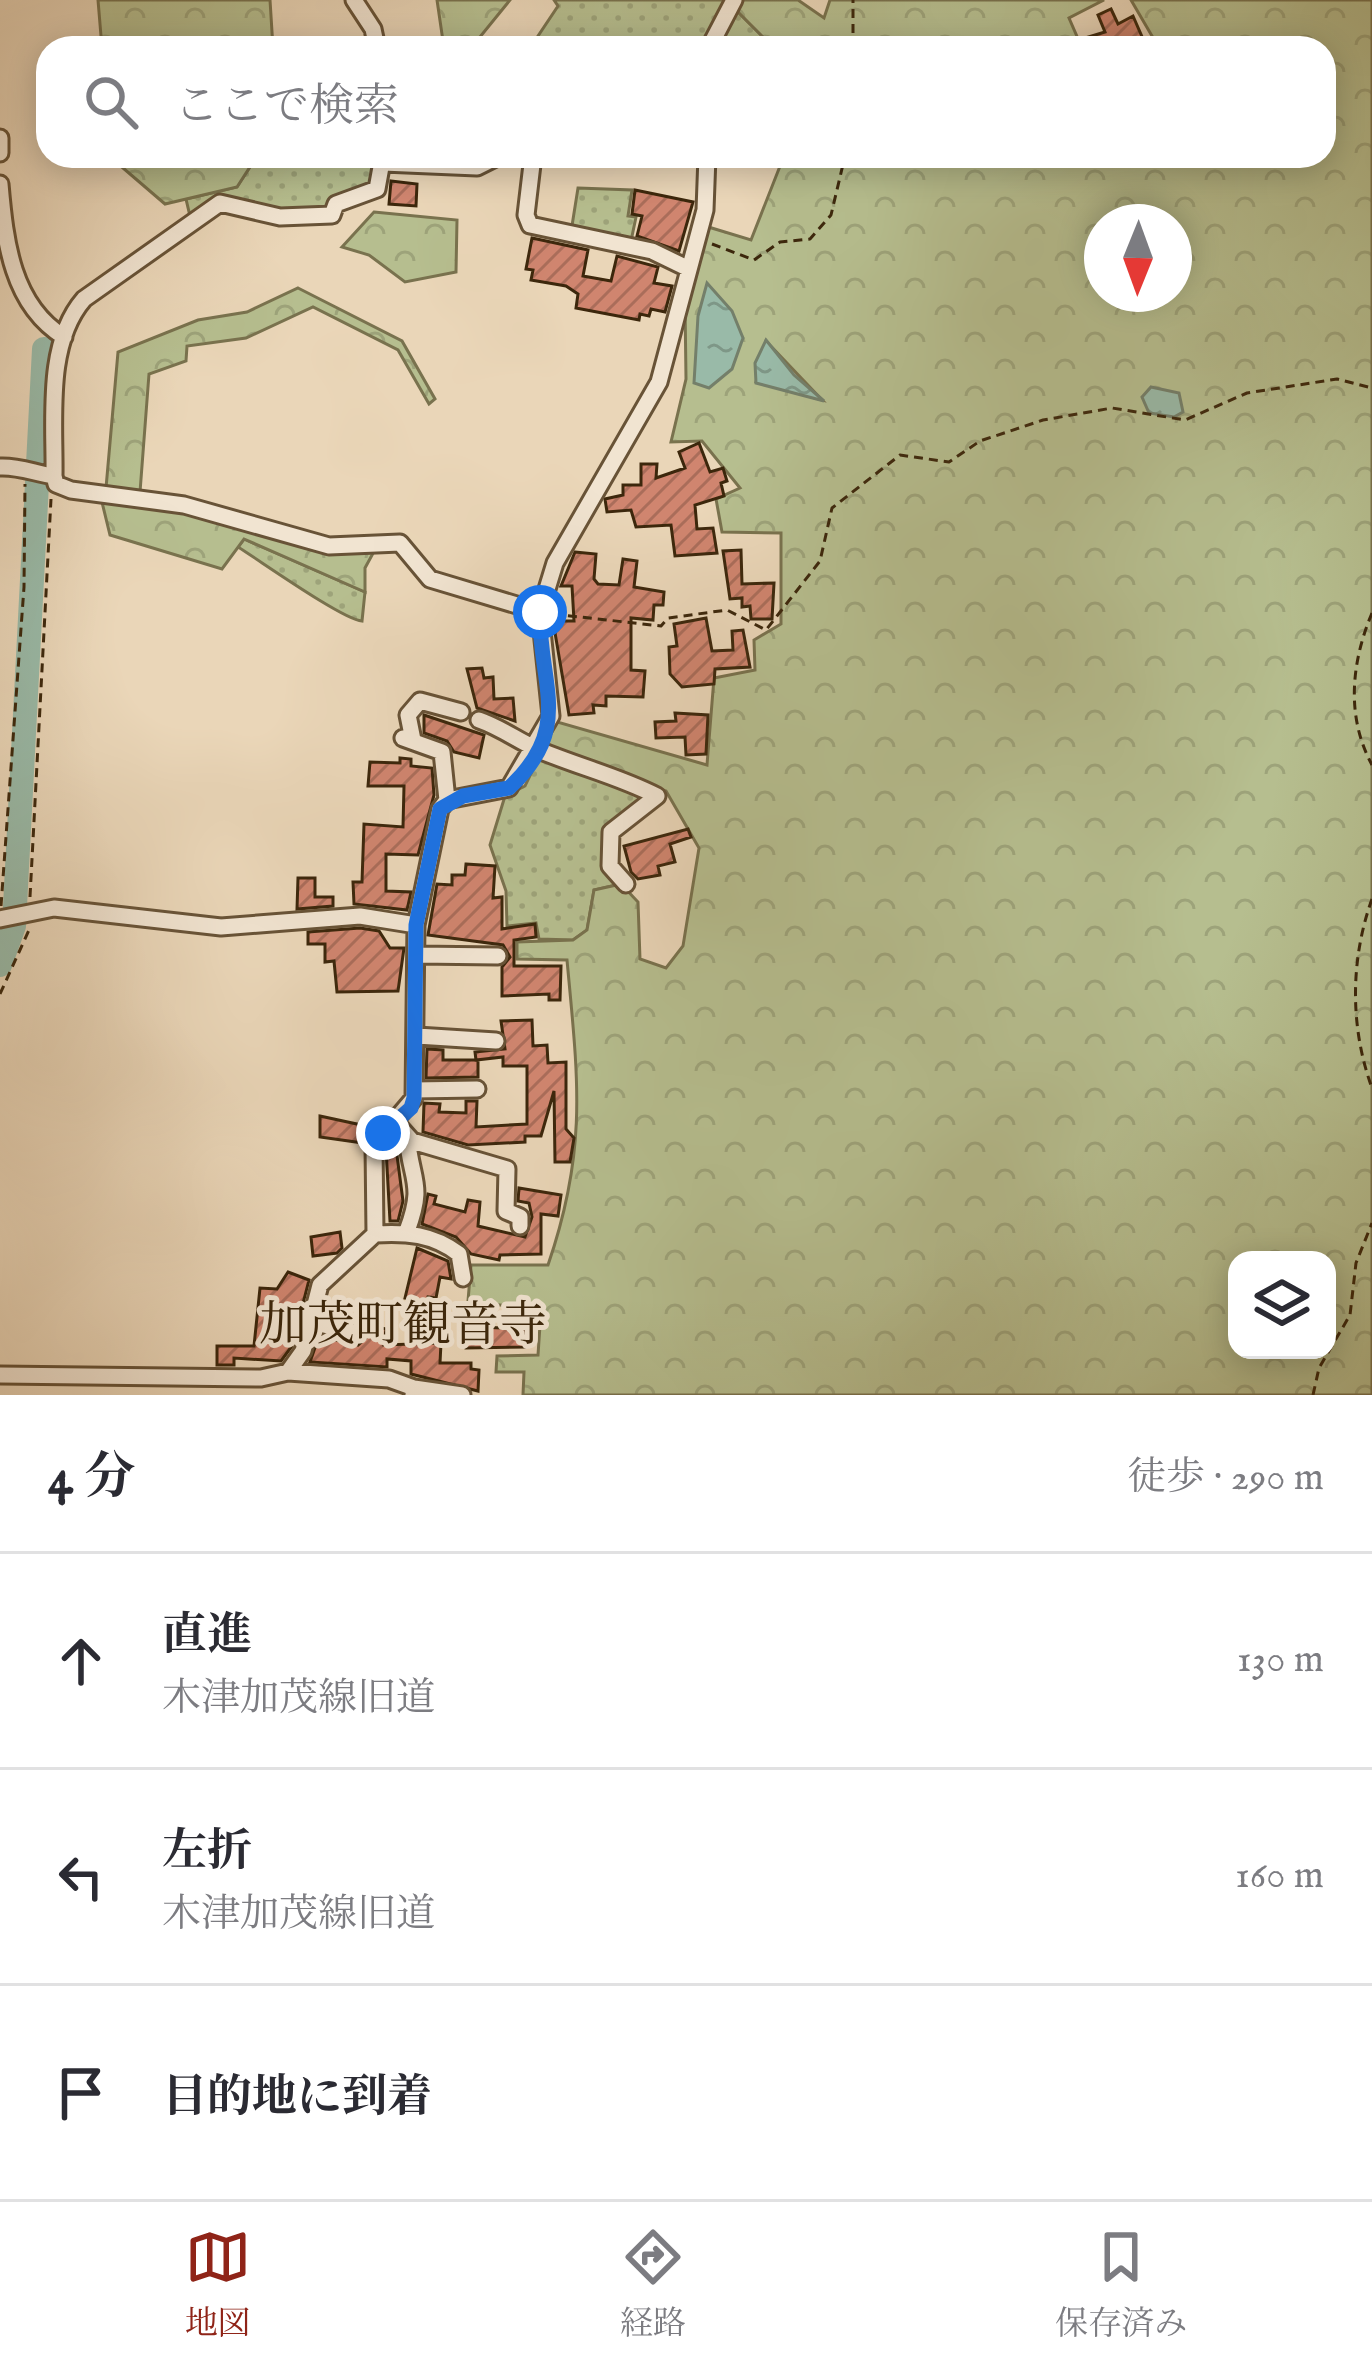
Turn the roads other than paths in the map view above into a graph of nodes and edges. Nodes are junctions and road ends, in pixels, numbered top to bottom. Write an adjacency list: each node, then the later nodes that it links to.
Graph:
1 (354, 0): 3 (street)
2 (734, 0): 4 (street)
3 (374, 36)
4 (716, 36)
5 (0, 138): 6 (street)
6 (0, 153)
7 (381, 168): 12 (street)
8 (532, 168): 11 (street)
9 (707, 168): 11 (street)
10 (0, 184): 12 (street)
11 (687, 268): 15 (street)
12 (64, 337): 14 (street)
13 (0, 466): 14 (street)
14 (39, 474): 15 (street)
15 (540, 612): 18 (street)
16 (461, 712): 19 (street)
17 (479, 720): 18 (street)
18 (536, 749): 19 (street); 20 (street)
19 (447, 800): 22 (street)
20 (626, 884)
21 (2, 916): 22 (street)
22 (416, 925): 23 (street)
23 (417, 955): 24 (street); 25 (street)
24 (498, 956)
25 (417, 1036): 26 (street); 28 (street)
26 (496, 1041)
27 (477, 1089): 28 (street)
28 (415, 1090): 29 (street)
29 (402, 1130): 30 (street); 31 (street); 32 (street)
30 (520, 1226)
31 (407, 1231): 32 (street); 33 (street)
32 (375, 1234): 34 (street)
33 (463, 1278)
34 (308, 1321): 35 (street); 36 (street)
35 (356, 1333)
36 (288, 1372): 38 (street); 39 (street)
37 (0, 1375): 38 (street)
38 (260, 1386)
39 (414, 1391): 40 (street)
40 (462, 1395)

